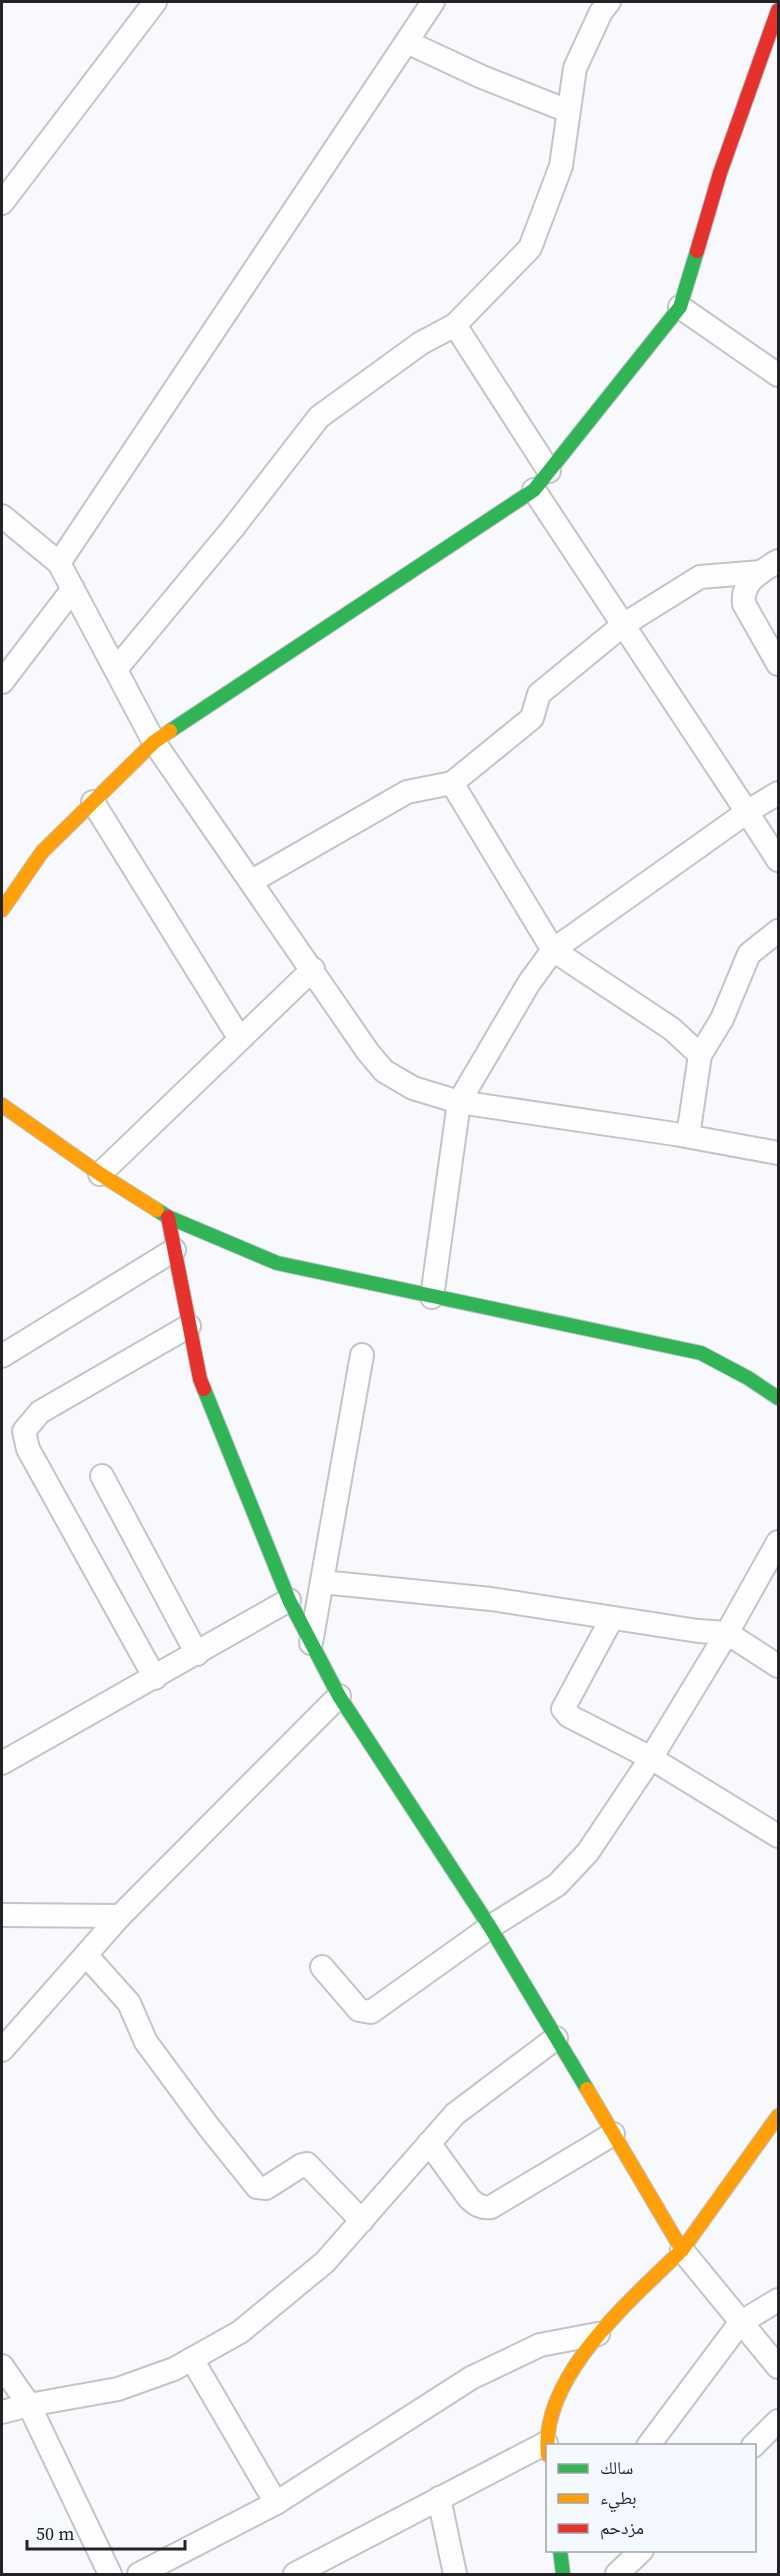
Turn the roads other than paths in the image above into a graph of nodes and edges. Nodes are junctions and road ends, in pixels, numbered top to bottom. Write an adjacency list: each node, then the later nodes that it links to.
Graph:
1 (155, 2): 7 (street)
2 (433, 2): 5 (street)
3 (609, 2): 6 (street)
4 (778, 10): 8 (street)
5 (407, 42): 6 (street); 14 (street)
6 (568, 111): 9 (street)
7 (2, 202)
8 (680, 307): 10 (street); 11 (street)
9 (455, 325): 11 (street); 19 (street)
10 (778, 375)
11 (549, 471): 12 (street)
12 (534, 490): 17 (street); 21 (street)
13 (2, 516): 14 (street)
14 (59, 563): 16 (street)
15 (770, 566): 17 (street); 18 (street)
16 (73, 589): 19 (street); 20 (street)
17 (623, 625): 22 (street); 25 (street)
18 (778, 664)
19 (116, 669): 21 (street)
20 (2, 682)
21 (154, 742): 24 (street); 27 (street)
22 (452, 783): 27 (street); 30 (street)
23 (778, 793): 25 (street)
24 (93, 802): 28 (street); 32 (street)
25 (747, 812): 26 (street); 30 (street)
26 (778, 861)
27 (252, 881): 31 (street)
28 (2, 910)
29 (778, 931): 33 (street)
30 (554, 950): 33 (street); 34 (street)
31 (313, 969): 32 (street); 34 (street)
32 (240, 1039): 38 (street)
33 (700, 1055): 36 (street)
34 (459, 1102): 36 (street); 41 (street)
35 (2, 1105): 38 (street)
36 (688, 1136): 37 (street)
37 (778, 1154)
38 (100, 1174): 39 (street)
39 (168, 1217): 40 (street); 41 (street)
40 (174, 1250): 42 (street); 44 (street)
41 (432, 1297): 45 (street)
42 (189, 1326): 49 (street); 55 (street)
43 (362, 1355): 48 (street)
44 (2, 1356)
45 (778, 1398)
46 (102, 1476): 53 (street)
47 (778, 1542): 51 (street)
48 (322, 1582): 50 (street); 52 (street)
49 (289, 1600): 52 (street); 53 (street)
50 (612, 1618): 51 (street); 57 (street)
51 (727, 1633): 54 (street); 57 (street)
52 (311, 1643): 56 (street)
53 (196, 1654): 55 (street)
54 (778, 1666)
55 (155, 1678): 58 (street)
56 (339, 1696): 61 (street); 62 (street)
57 (651, 1758): 59 (street); 62 (street)
58 (2, 1762)
59 (778, 1836)
60 (2, 1915): 61 (street)
61 (120, 1916): 63 (street)
62 (490, 1927): 64 (street); 65 (street)
63 (86, 1955): 66 (street); 70 (street)
64 (322, 1967)
65 (556, 2038): 68 (street); 69 (street)
66 (2, 2050)
67 (778, 2115): 71 (street)
68 (613, 2134): 69 (street); 71 (street)
69 (429, 2143): 70 (street)
70 (362, 2221): 75 (street)
71 (682, 2250): 73 (street); 74 (street)
72 (778, 2300): 73 (street)
73 (740, 2323): 77 (street); 82 (street)
74 (598, 2334): 81 (street); 86 (street)
75 (192, 2359): 78 (street); 86 (street)
76 (2, 2366): 78 (street)
77 (778, 2367)
78 (29, 2405): 79 (street); 88 (street)
79 (2, 2412)
80 (778, 2421): 83 (street)
81 (548, 2444)
82 (649, 2444)
83 (754, 2444)
84 (546, 2449): 85 (street)
85 (439, 2498): 90 (street); 91 (street)
86 (276, 2503): 89 (street)
87 (640, 2552): 92 (street)
88 (110, 2574)
89 (139, 2574)
90 (296, 2574)
91 (455, 2574)
92 (617, 2574)

